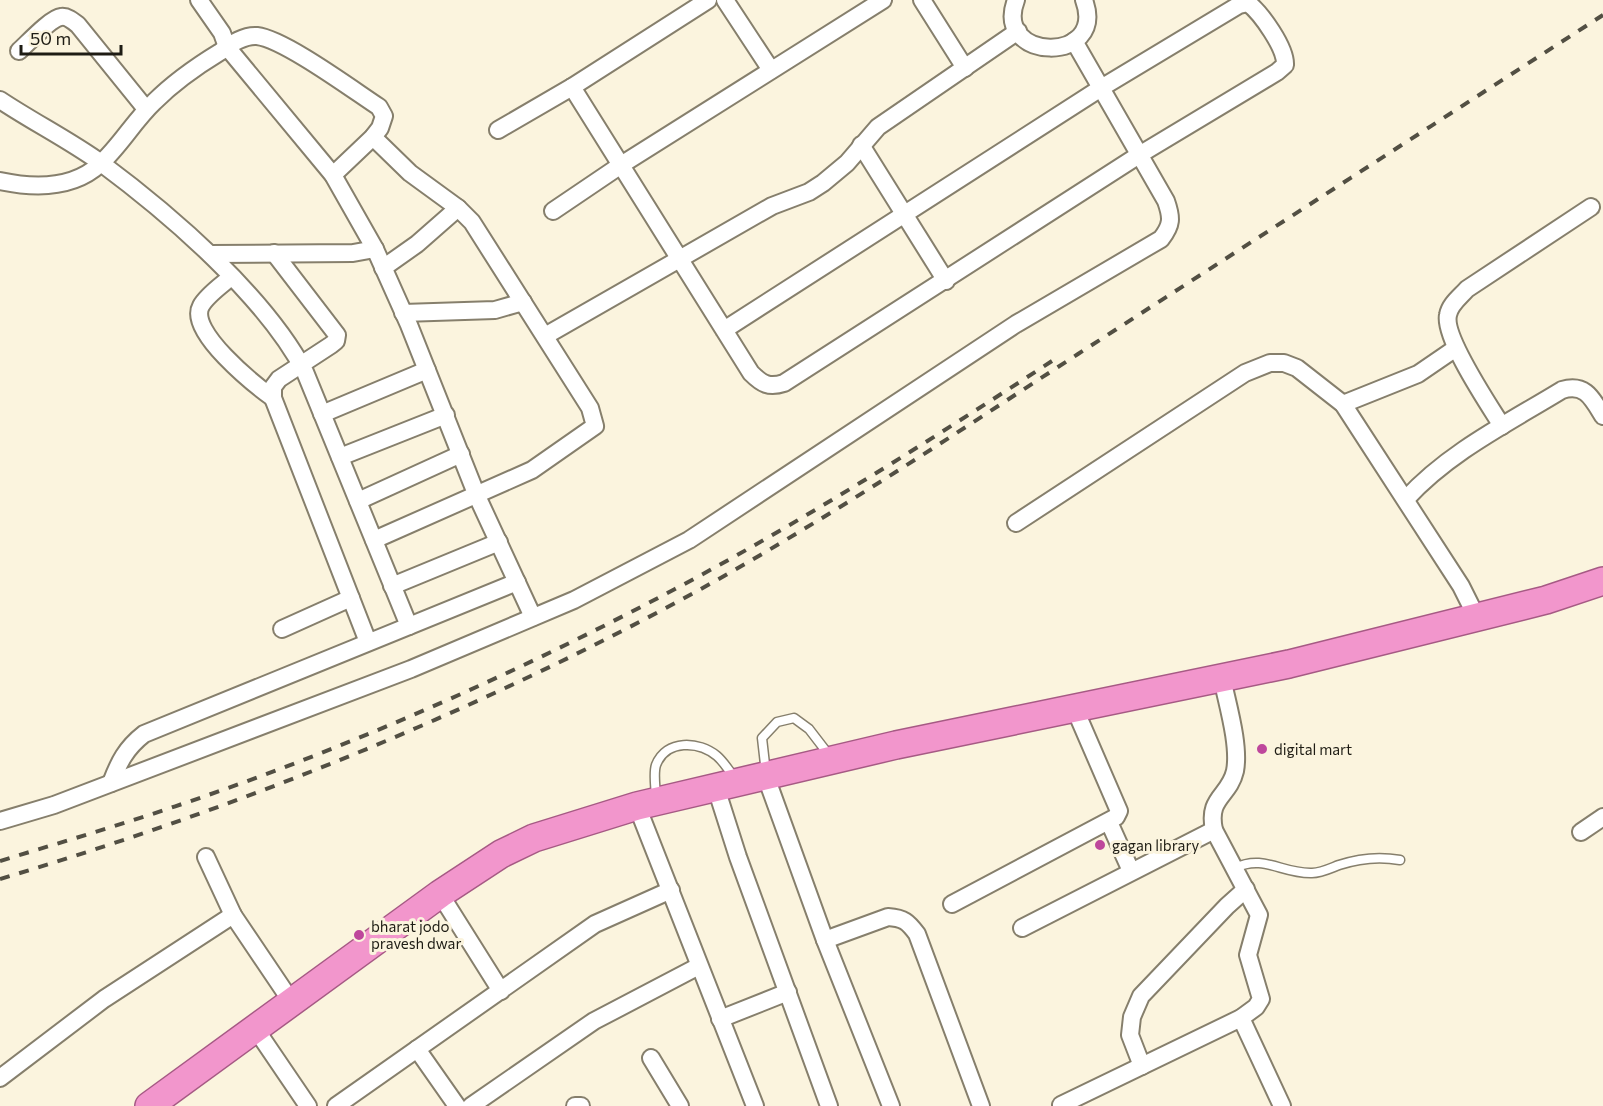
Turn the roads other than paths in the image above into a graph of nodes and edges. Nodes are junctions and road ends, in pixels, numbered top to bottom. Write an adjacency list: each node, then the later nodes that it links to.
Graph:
1 (199, 0): 10 (street)
2 (708, 0): 14 (street)
3 (725, 0): 13 (street)
4 (883, 0): 13 (street)
5 (922, 0): 12 (street)
6 (1016, 0): 8 (street)
7 (1084, 0): 9 (street)
8 (1018, 31): 9 (street); 12 (street)
9 (1074, 41): 15 (street)
10 (227, 47): 17 (street); 19 (street); 24 (street)
11 (19, 51): 17 (street)
12 (965, 68): 20 (street)
13 (771, 70): 23 (street)
14 (572, 87): 18 (street); 23 (street)
15 (1101, 88): 21 (street); 21 (street); 29 (street)
16 (0, 100): 22 (street)
17 (146, 109): 22 (street)
18 (498, 130)
19 (373, 137): 24 (street); 27 (street)
20 (861, 145): 29 (street); 33 (street)
21 (1139, 155): 36 (street); 62 (street)
22 (101, 164): 25 (street); 32 (street)
23 (621, 165): 28 (street); 33 (street)
24 (333, 175): 30 (street)
25 (0, 181)
26 (1591, 207): 41 (street)
27 (458, 208): 34 (street); 37 (street)
28 (553, 211)
29 (903, 215): 36 (street); 39 (street)
30 (375, 249): 31 (street); 34 (street)
31 (274, 253): 32 (street); 42 (street)
32 (210, 254): 35 (street)
33 (680, 259): 39 (street); 40 (street)
34 (384, 268): 38 (street)
35 (231, 277): 42 (street); 44 (street)
36 (946, 281): 39 (street)
37 (523, 302): 38 (street); 40 (street)
38 (403, 313): 43 (street)
39 (724, 330)
40 (545, 336): 52 (street)
41 (1456, 348): 45 (street); 49 (street)
42 (300, 363): 44 (street); 46 (street)
43 (427, 370): 46 (street); 47 (street)
44 (273, 398): 61 (street)
45 (1343, 404): 53 (street); 55 (street)
46 (322, 414): 51 (street)
47 (446, 415): 50 (street); 51 (street)
48 (1603, 416): 49 (street)
49 (1502, 426): 53 (street)
50 (461, 454): 52 (street); 54 (street)
51 (340, 457): 54 (street)
52 (477, 496): 56 (street); 57 (street)
53 (1406, 499): 63 (street)
54 (358, 501): 56 (street)
55 (1016, 523)
56 (374, 540): 60 (street)
57 (498, 542): 59 (street); 60 (street)
58 (1603, 581): 63 (highway)
59 (517, 582): 62 (street); 64 (street)
60 (392, 586): 64 (street)
61 (351, 598): 65 (street); 66 (street)
62 (533, 617): 71 (street)
63 (1477, 618): 67 (highway)
64 (409, 626): 66 (street)
65 (282, 628)
66 (368, 642): 71 (street)
67 (1222, 678): 68 (highway); 77 (street)
68 (1074, 707): 69 (highway); 76 (street)
69 (833, 760): 70 (highway); 70 (lane)
70 (766, 777): 72 (highway); 89 (street)
71 (111, 783): 75 (street)
72 (727, 786): 73 (highway); 73 (lane); 92 (street)
73 (647, 803): 84 (street); 85 (highway)
74 (1603, 817): 78 (street)
75 (0, 821)
76 (1109, 822): 82 (street); 86 (street)
77 (1214, 830): 81 (street); 82 (street)
78 (1581, 832)
79 (206, 857): 87 (street)
80 (1400, 860): 81 (lane)
81 (1235, 868): 83 (street)
82 (1131, 872): 88 (street)
83 (1246, 889): 94 (street); 99 (street)
84 (671, 890): 90 (street); 91 (street)
85 (440, 894): 91 (street); 93 (highway)
86 (952, 904)
87 (233, 915): 93 (street); 100 (street)
88 (1022, 928)
89 (825, 940): 112 (street); 113 (street)
90 (699, 966): 95 (street); 101 (street)
91 (501, 991): 97 (street)
92 (788, 992): 95 (street); 102 (street)
93 (291, 1001): 96 (highway)
94 (1241, 1018): 99 (street); 114 (street)
95 (720, 1019): 111 (street)
96 (255, 1028): 104 (highway); 105 (street)
97 (417, 1049): 106 (street); 107 (street)
98 (651, 1058): 110 (street)
99 (1142, 1066): 103 (street)
100 (0, 1078)
101 (481, 1103)
102 (825, 1105)
103 (1061, 1105)
104 (149, 1106)
105 (308, 1106)
106 (336, 1106)
107 (457, 1106)
108 (575, 1106): 109 (street)
109 (581, 1106)
110 (680, 1106)
111 (755, 1106)
112 (891, 1106)
113 (981, 1106)
114 (1282, 1106)

